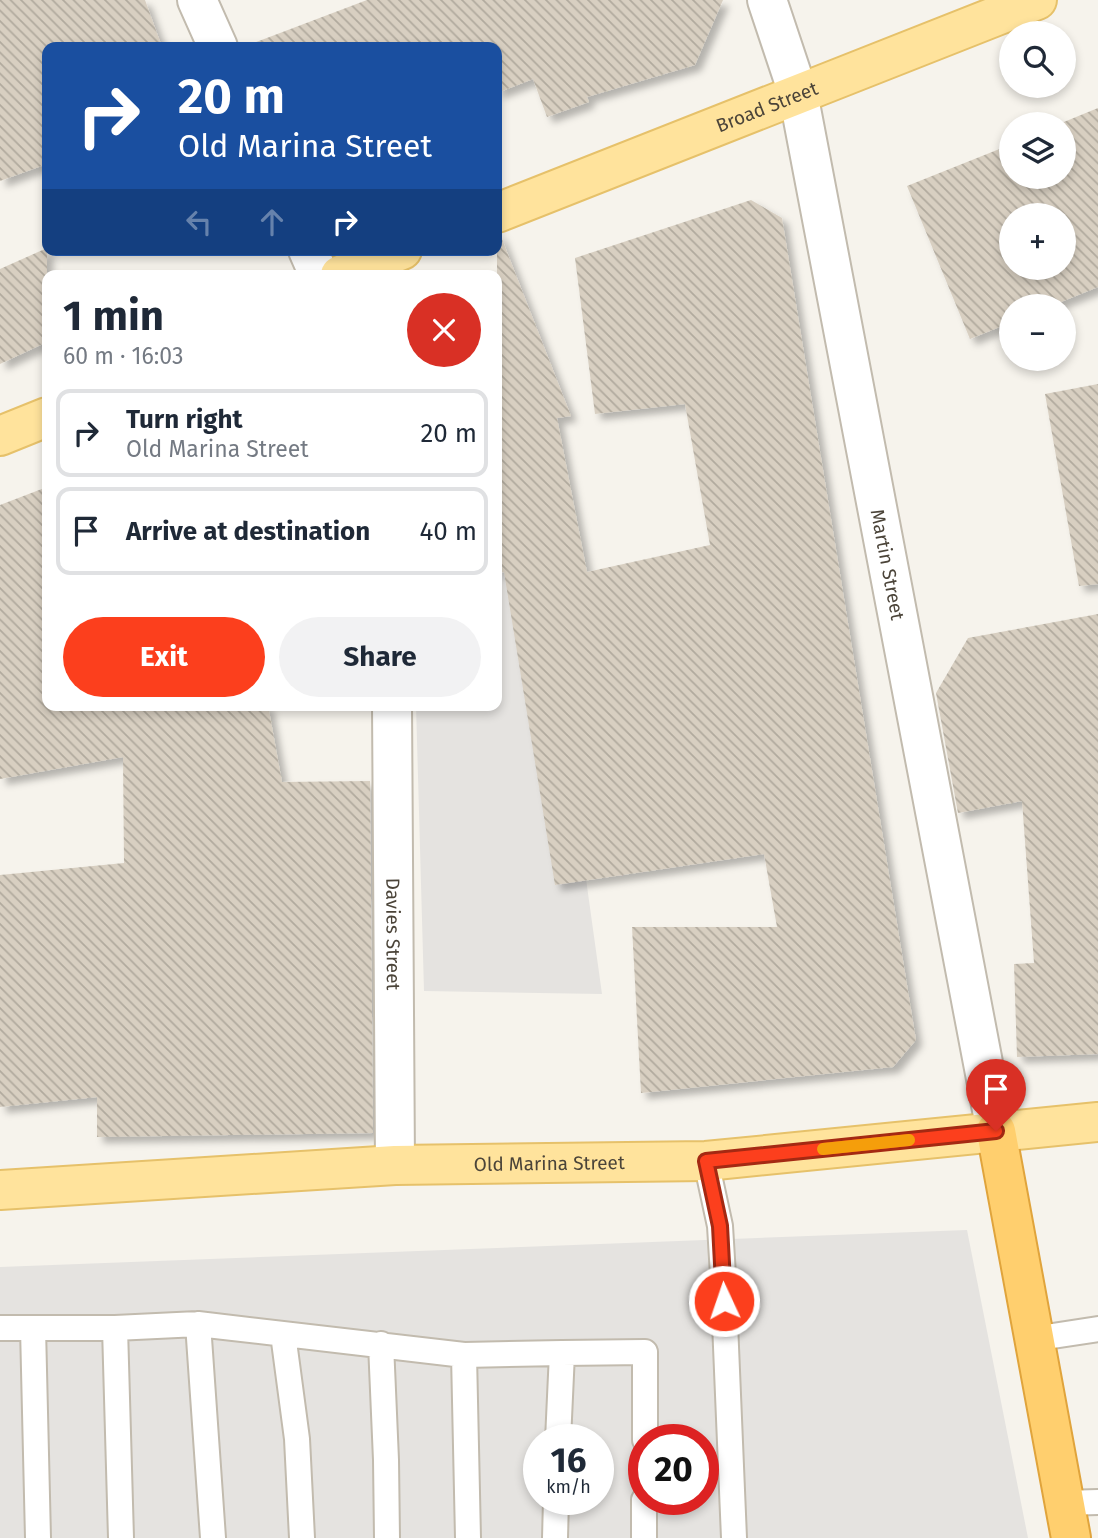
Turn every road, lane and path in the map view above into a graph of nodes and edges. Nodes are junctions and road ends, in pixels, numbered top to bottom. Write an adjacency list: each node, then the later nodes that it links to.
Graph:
1 (197, 0): 4 (street)
2 (767, 0): 5 (street, Martin Street)
3 (1037, 0): 5 (main road, Broad Street)
4 (216, 42)
5 (799, 93): 6 (main road, Broad Street); 13 (street, Martin Street)
6 (502, 211)
7 (387, 256): 8 (main road)
8 (352, 270)
9 (42, 418): 10 (main road)
10 (0, 436)
11 (392, 711): 15 (street, Davies Street)
12 (1098, 1122): 13 (main road, Old Marina Street)
13 (996, 1131): 14 (main road, Old Marina Street); 23 (highway)
14 (706, 1161): 15 (main road, Old Marina Street); 40 (lane)
15 (395, 1165): 16 (main road, Old Marina Street)
16 (0, 1190)
17 (198, 1324): 20 (lane); 22 (lane); 34 (lane)
18 (0, 1328): 19 (lane)
19 (33, 1328): 20 (lane); 32 (lane)
20 (115, 1328): 33 (lane)
21 (1098, 1329): 23 (lane)
22 (283, 1334): 24 (lane); 35 (lane)
23 (1033, 1339): 29 (highway)
24 (381, 1344): 26 (lane); 36 (lane)
25 (562, 1353): 26 (lane); 27 (lane); 28 (lane)
26 (464, 1355): 37 (lane)
27 (559, 1424)
28 (645, 1424)
29 (1078, 1514)
30 (556, 1515): 38 (lane)
31 (644, 1515): 39 (lane)
32 (38, 1538)
33 (121, 1538)
34 (213, 1538)
35 (302, 1538)
36 (387, 1538)
37 (467, 1538)
38 (555, 1538)
39 (644, 1538)
40 (734, 1538)

